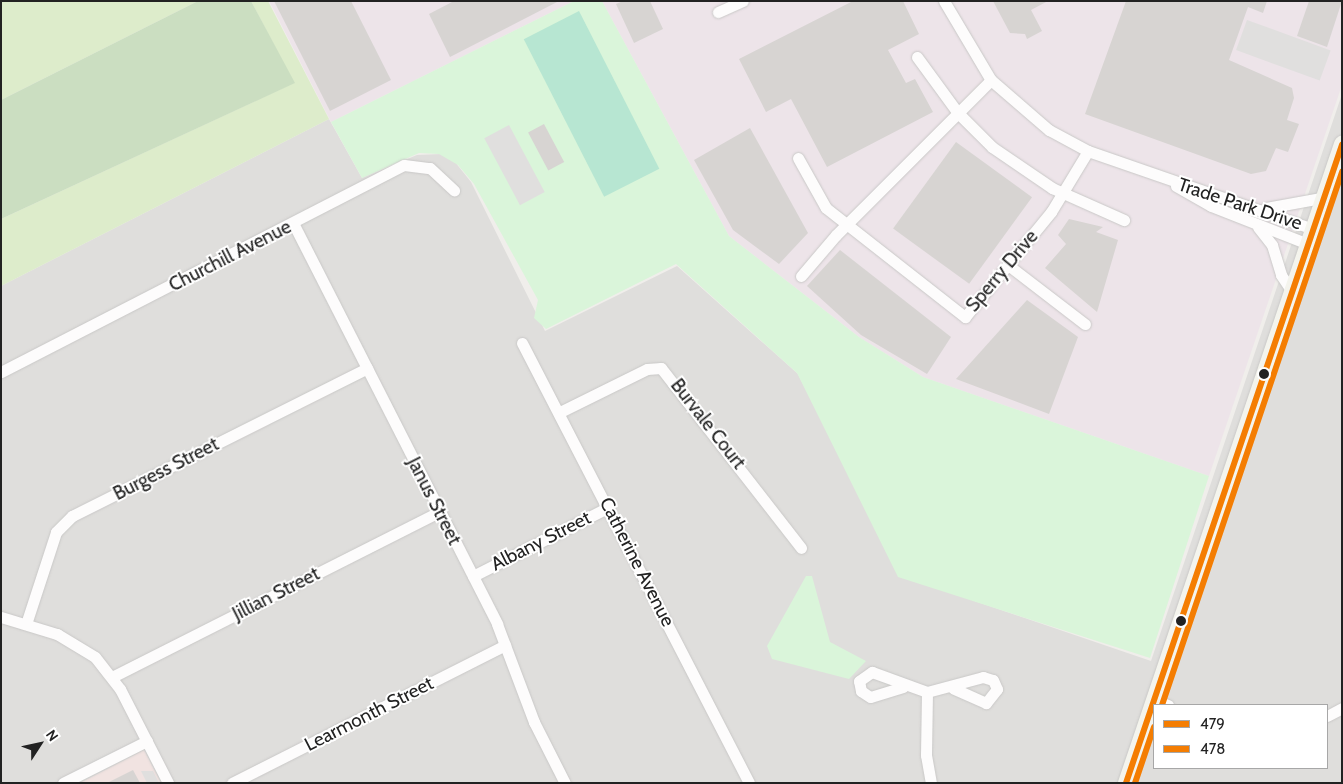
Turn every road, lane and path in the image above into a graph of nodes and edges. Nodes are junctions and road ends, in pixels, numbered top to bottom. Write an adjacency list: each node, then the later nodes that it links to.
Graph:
1 (743, 1): 3 (street)
2 (944, 1): 5 (street, Trade Park Drive)
3 (718, 12)
4 (917, 57): 6 (street)
5 (991, 80): 6 (street); 8 (street, Trade Park Drive)
6 (958, 113): 12 (street); 18 (street)
7 (1342, 144): 13 (street)
8 (1088, 151): 10 (street, Trade Park Drive); 12 (street, Sperry Drive)
9 (798, 158): 18 (street, Sperry Drive)
10 (1166, 180): 14 (street, Trade Park Drive); 17 (street, Trade Park Drive)
11 (454, 190): 16 (street, Churchill Avenue)
12 (1062, 194): 15 (street); 20 (street, Sperry Drive)
13 (1322, 198): 14 (street); 19 (street)
14 (1259, 208): 19 (street, Trade Park Drive)
15 (1124, 220)
16 (293, 223): 25 (street, Janus Street); 26 (street, Churchill Avenue)
17 (1256, 224): 19 (street, Trade Park Drive); 22 (street)
18 (847, 225): 20 (street, Sperry Drive); 21 (street)
19 (1310, 237): 22 (street)
20 (1008, 265): 23 (street)
21 (801, 276)
22 (1291, 290): 39 (street)
23 (1085, 324)
24 (522, 343): 27 (street, Catherine Avenue)
25 (367, 368): 29 (street, Janus Street); 33 (street, Burgess Street)
26 (1, 372)
27 (560, 412): 28 (street, Catherine Avenue); 30 (street, Burvale Court)
28 (609, 507): 31 (street, Albany Street); 48 (street, Catherine Avenue)
29 (440, 511): 31 (street, Janus Street); 35 (street, Jillian Street)
30 (801, 548)
31 (473, 576): 34 (street, Janus Street)
32 (1, 617): 33 (street)
33 (26, 624): 35 (street)
34 (505, 645): 46 (street, Learmonth Street); 47 (street, Janus Street)
35 (112, 677): 43 (street)
36 (903, 687): 38 (street)
37 (953, 688): 38 (street)
38 (927, 692): 49 (street)
39 (1161, 703)
40 (1342, 708): 41 (street)
41 (1328, 715)
42 (1153, 721): 50 (street)
43 (147, 741): 44 (street); 45 (street)
44 (63, 783)
45 (168, 783)
46 (232, 783)
47 (565, 783)
48 (750, 783)
49 (932, 783)
50 (1126, 783)

